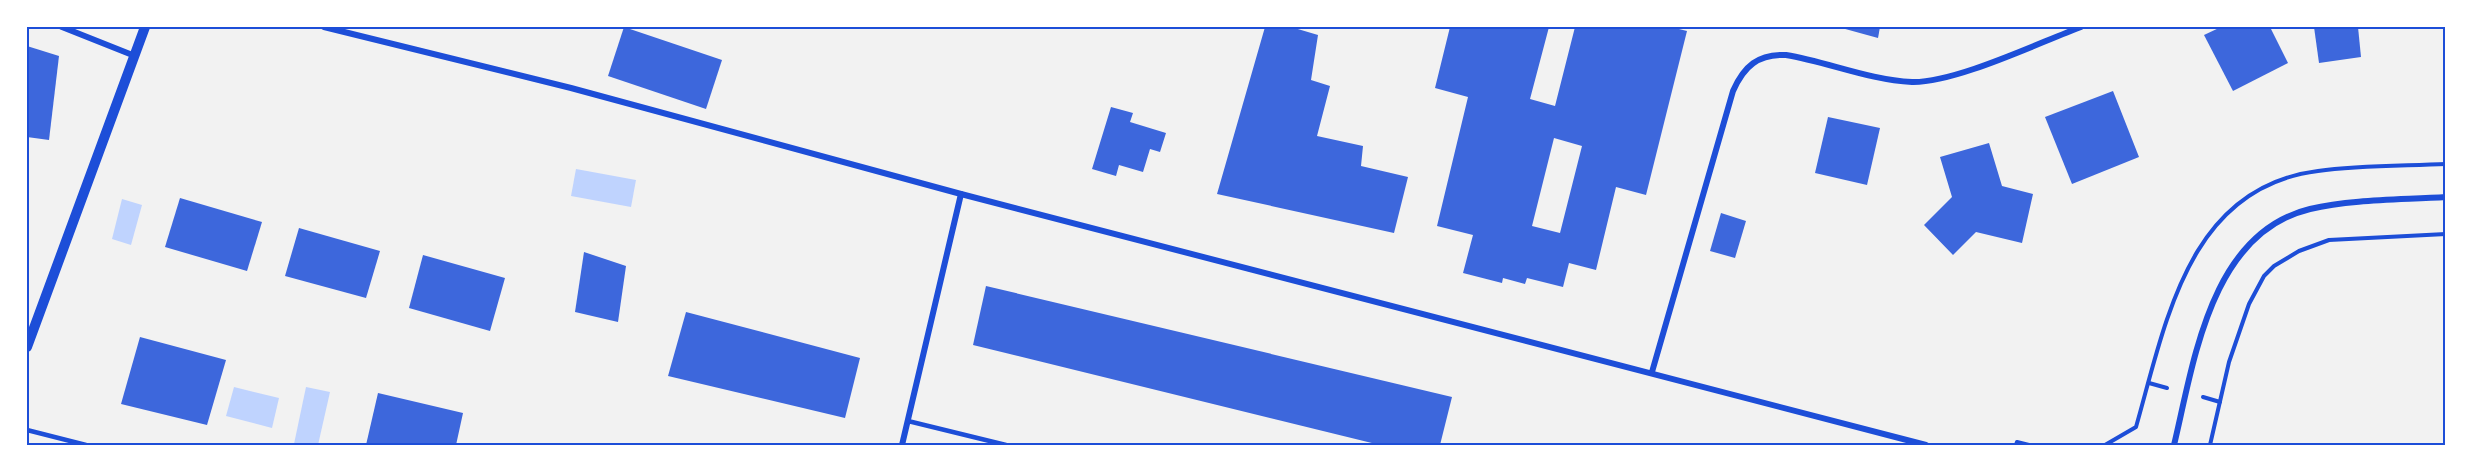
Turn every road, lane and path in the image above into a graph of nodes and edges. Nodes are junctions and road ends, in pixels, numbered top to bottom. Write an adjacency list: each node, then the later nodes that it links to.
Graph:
1 (62, 27): 5 (street)
2 (145, 27): 5 (street)
3 (324, 27): 6 (street)
4 (2081, 27): 10 (street)
5 (135, 56): 9 (street)
6 (961, 194): 10 (street); 11 (street)
7 (2446, 197): 19 (street)
8 (2446, 234): 20 (path)
9 (27, 347)
10 (1652, 372): 16 (street)
11 (908, 421): 14 (street); 15 (lane)
12 (27, 430): 13 (lane)
13 (86, 445)
14 (902, 445)
15 (1006, 445)
16 (1926, 445)
17 (2016, 445): 18 (path)
18 (2030, 445)
19 (2174, 445)
20 (2210, 445)

